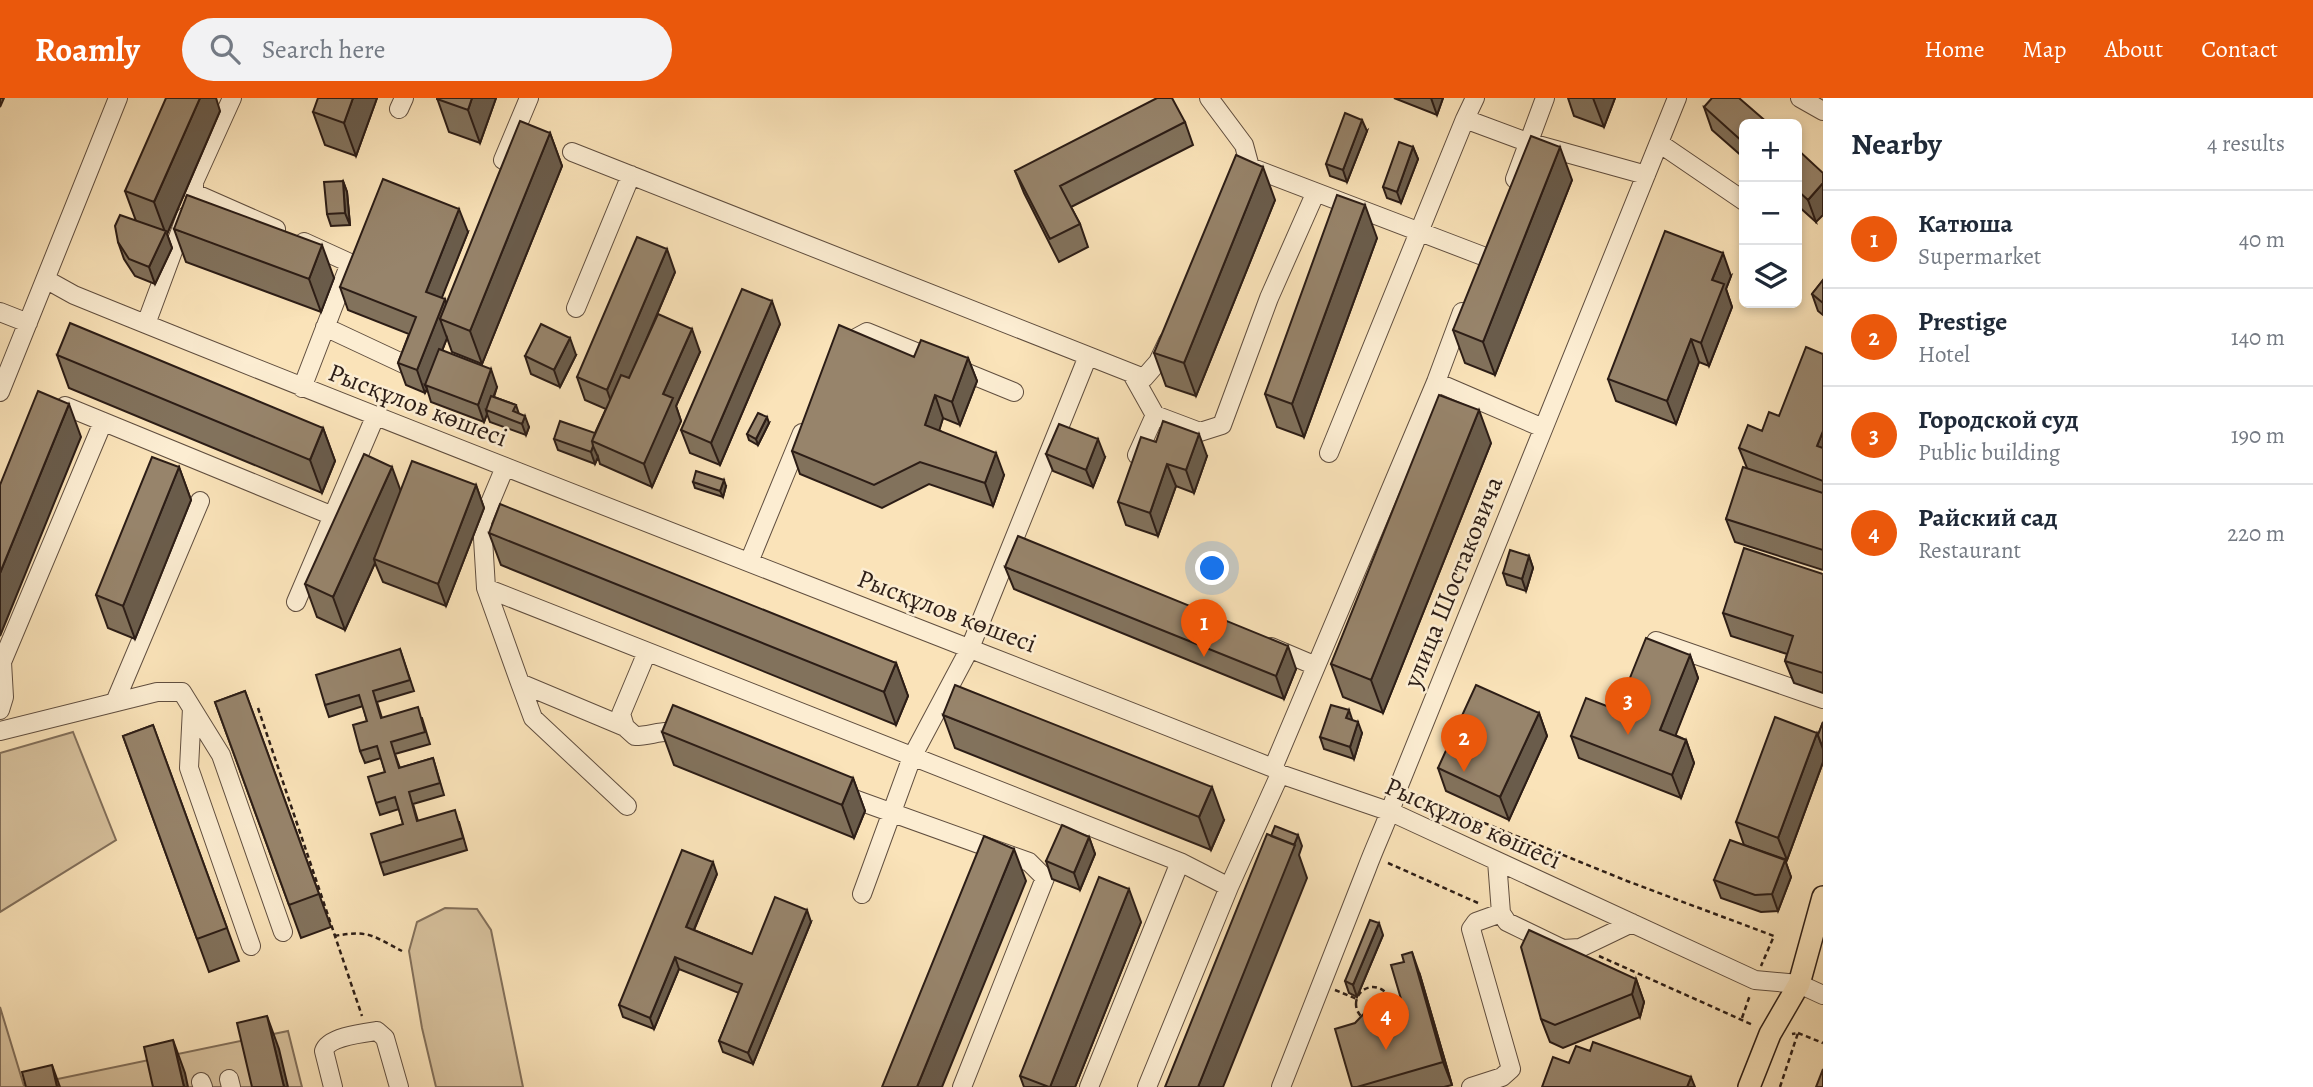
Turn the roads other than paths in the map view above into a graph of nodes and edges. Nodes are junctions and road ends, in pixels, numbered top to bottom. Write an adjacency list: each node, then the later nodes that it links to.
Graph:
1 (118, 98): 25 (street)
2 (232, 98): 18 (street)
3 (528, 98): 14 (street)
4 (1209, 98): 15 (street)
5 (1475, 98): 10 (street)
6 (1545, 98): 11 (street)
7 (1677, 98): 12 (street, улица Шостаковича)
8 (1800, 98): 9 (street)
9 (1823, 111)
10 (1465, 119): 11 (street); 23 (street)
11 (1527, 142): 17 (street); 20 (street)
12 (1659, 143): 17 (street, улица Шостаковича); 21 (street)
13 (572, 152): 16 (street)
14 (503, 160)
15 (1250, 167): 19 (street); 22 (street)
16 (631, 175): 27 (street); 34 (street)
17 (1646, 175): 46 (street, улица Шостаковича)
18 (194, 193): 30 (street); 32 (street)
19 (1315, 194): 23 (street); 43 (street)
20 (1510, 194)
21 (1739, 198)
22 (1232, 203)
23 (1420, 233): 24 (street); 47 (street)
24 (1488, 258)
25 (47, 280): 29 (street); 30 (street, Рысқұлов көшесі)
26 (1472, 291): 37 (street)
27 (576, 308)
28 (0, 312): 29 (street)
29 (29, 323): 39 (street)
30 (146, 324): 38 (street, Рысқұлов көшесі)
31 (1175, 325): 36 (street)
32 (325, 327): 35 (street); 38 (street)
33 (834, 354): 40 (street)
34 (1088, 356): 36 (street); 57 (street)
35 (404, 364)
36 (1132, 374): 43 (street)
37 (1436, 382): 46 (street); 59 (street)
38 (302, 388): 44 (street, Рысқұлов көшесі)
39 (0, 392)
40 (1014, 392)
41 (65, 406): 45 (street)
42 (809, 415): 52 (street)
43 (1155, 415): 48 (street)
44 (375, 417): 49 (street, Рысқұлов көшесі); 51 (street)
45 (103, 422): 51 (street); 64 (street)
46 (1543, 428): 72 (street, улица Шостаковича)
47 (1329, 453)
48 (1137, 455)
49 (505, 467): 52 (street, Рысқұлов көшесі); 53 (street)
50 (200, 501): 62 (street)
51 (333, 516): 54 (street)
52 (749, 562): 57 (street, Рысқұлов көшесі)
53 (486, 588): 58 (street); 60 (street)
54 (296, 602)
55 (1253, 639): 59 (street)
56 (1656, 641): 61 (street)
57 (970, 648): 68 (street); 69 (street, Рысқұлов көшесі)
58 (646, 652): 65 (street); 68 (street)
59 (1316, 666): 69 (street)
60 (520, 683): 65 (street); 71 (street)
61 (1823, 699)
62 (115, 702): 63 (street); 66 (street)
63 (192, 708): 81 (street); 82 (street)
64 (0, 710)
65 (625, 727): 67 (street)
66 (0, 731)
67 (702, 741)
68 (912, 757): 73 (street); 75 (street)
69 (1276, 771): 72 (street, Рысқұлов көшесі); 76 (street)
70 (827, 789): 73 (street)
71 (628, 806)
72 (1391, 812): 74 (street, Рысқұлов көшесі); 90 (street, улица Шостаковича)
73 (890, 813): 77 (street); 87 (street)
74 (1497, 861): 79 (street); 80 (street, Рысқұлов көшесі)
75 (1180, 862): 76 (street); 88 (street)
76 (1229, 887): 89 (street)
77 (862, 894)
78 (1823, 897): 83 (main road)
79 (1501, 913): 80 (street); 91 (street)
80 (1632, 923): 83 (street, Рысқұлов көшесі)
81 (283, 932)
82 (251, 946)
83 (1798, 984): 84 (street, Рысқұлов көшесі); 92 (main road)
84 (1823, 995)
85 (333, 1087): 86 (street)
86 (399, 1087)
87 (962, 1087)
88 (1089, 1087)
89 (1147, 1087)
90 (1281, 1087)
91 (1471, 1087)
92 (1749, 1087)

